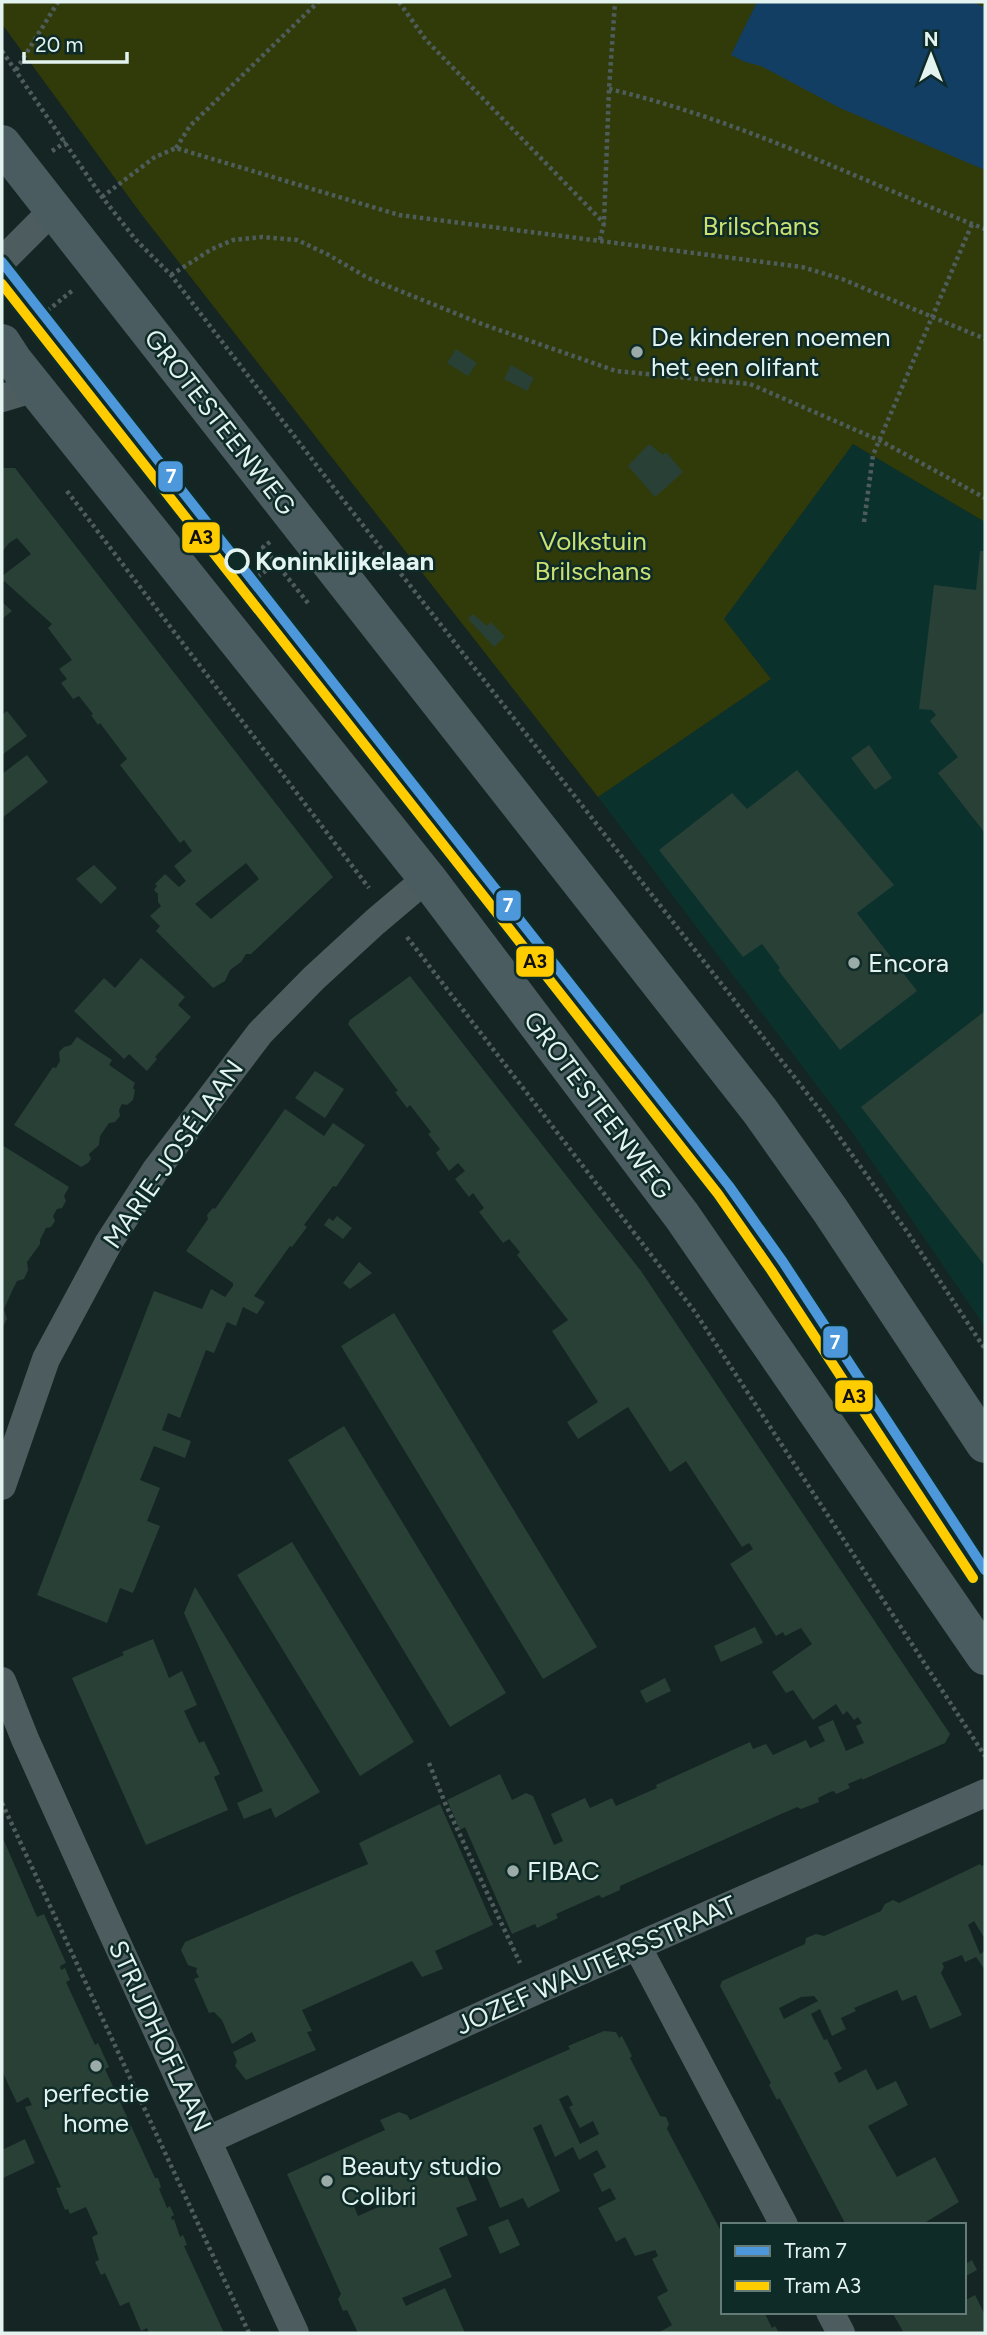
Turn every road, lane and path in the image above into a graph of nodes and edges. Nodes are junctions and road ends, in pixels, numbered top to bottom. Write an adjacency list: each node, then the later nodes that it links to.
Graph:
1 (58, 2): 6 (path)
2 (318, 2): 9 (path)
3 (399, 2): 12 (path)
4 (615, 2): 7 (path)
5 (2, 51): 6 (path)
6 (16, 70): 10 (path)
7 (609, 89): 12 (path); 13 (path)
8 (2, 144): 11 (main road, GROTESTEENWEG)
9 (176, 148): 10 (path); 15 (path)
10 (102, 197): 17 (path)
11 (54, 209): 16 (street); 33 (main road, GROTESTEENWEG)
12 (604, 223): 15 (path)
13 (972, 225): 14 (path); 18 (path)
14 (985, 229)
15 (600, 240): 18 (path)
16 (2, 261)
17 (170, 275): 24 (path); 32 (path)
18 (932, 316): 20 (path); 24 (path)
19 (45, 334): 21 (path)
20 (985, 340)
21 (52, 342)
22 (2, 343): 23 (main road, GROTESTEENWEG)
23 (18, 393): 30 (main road, GROTESTEENWEG)
24 (881, 442): 26 (path); 27 (path)
25 (60, 483): 31 (path)
26 (985, 498)
27 (863, 522)
28 (237, 581): 29 (path)
29 (308, 603)
30 (427, 878): 31 (street, MARIE-JOSÉLAAN); 35 (main road, GROTESTEENWEG)
31 (387, 911): 34 (street, MARIE-JOSÉLAAN); 38 (path)
32 (985, 1349)
33 (985, 1444)
34 (2, 1486)
35 (985, 1656)
36 (2, 1681): 37 (street)
37 (14, 1742): 44 (street, STRIJDHOFLAAN)
38 (985, 1756)
39 (429, 1763): 43 (path)
40 (985, 1793): 42 (street, JOZEF WAUTERSSTRAAT)
41 (2, 1803): 47 (path)
42 (637, 1946): 43 (street, JOZEF WAUTERSSTRAAT); 45 (street)
43 (533, 1992): 44 (street, JOZEF WAUTERSSTRAAT)
44 (208, 2140): 48 (street, STRIJDHOFLAAN)
45 (783, 2223)
46 (831, 2314): 49 (street)
47 (249, 2333)
48 (295, 2333)
49 (841, 2333)

